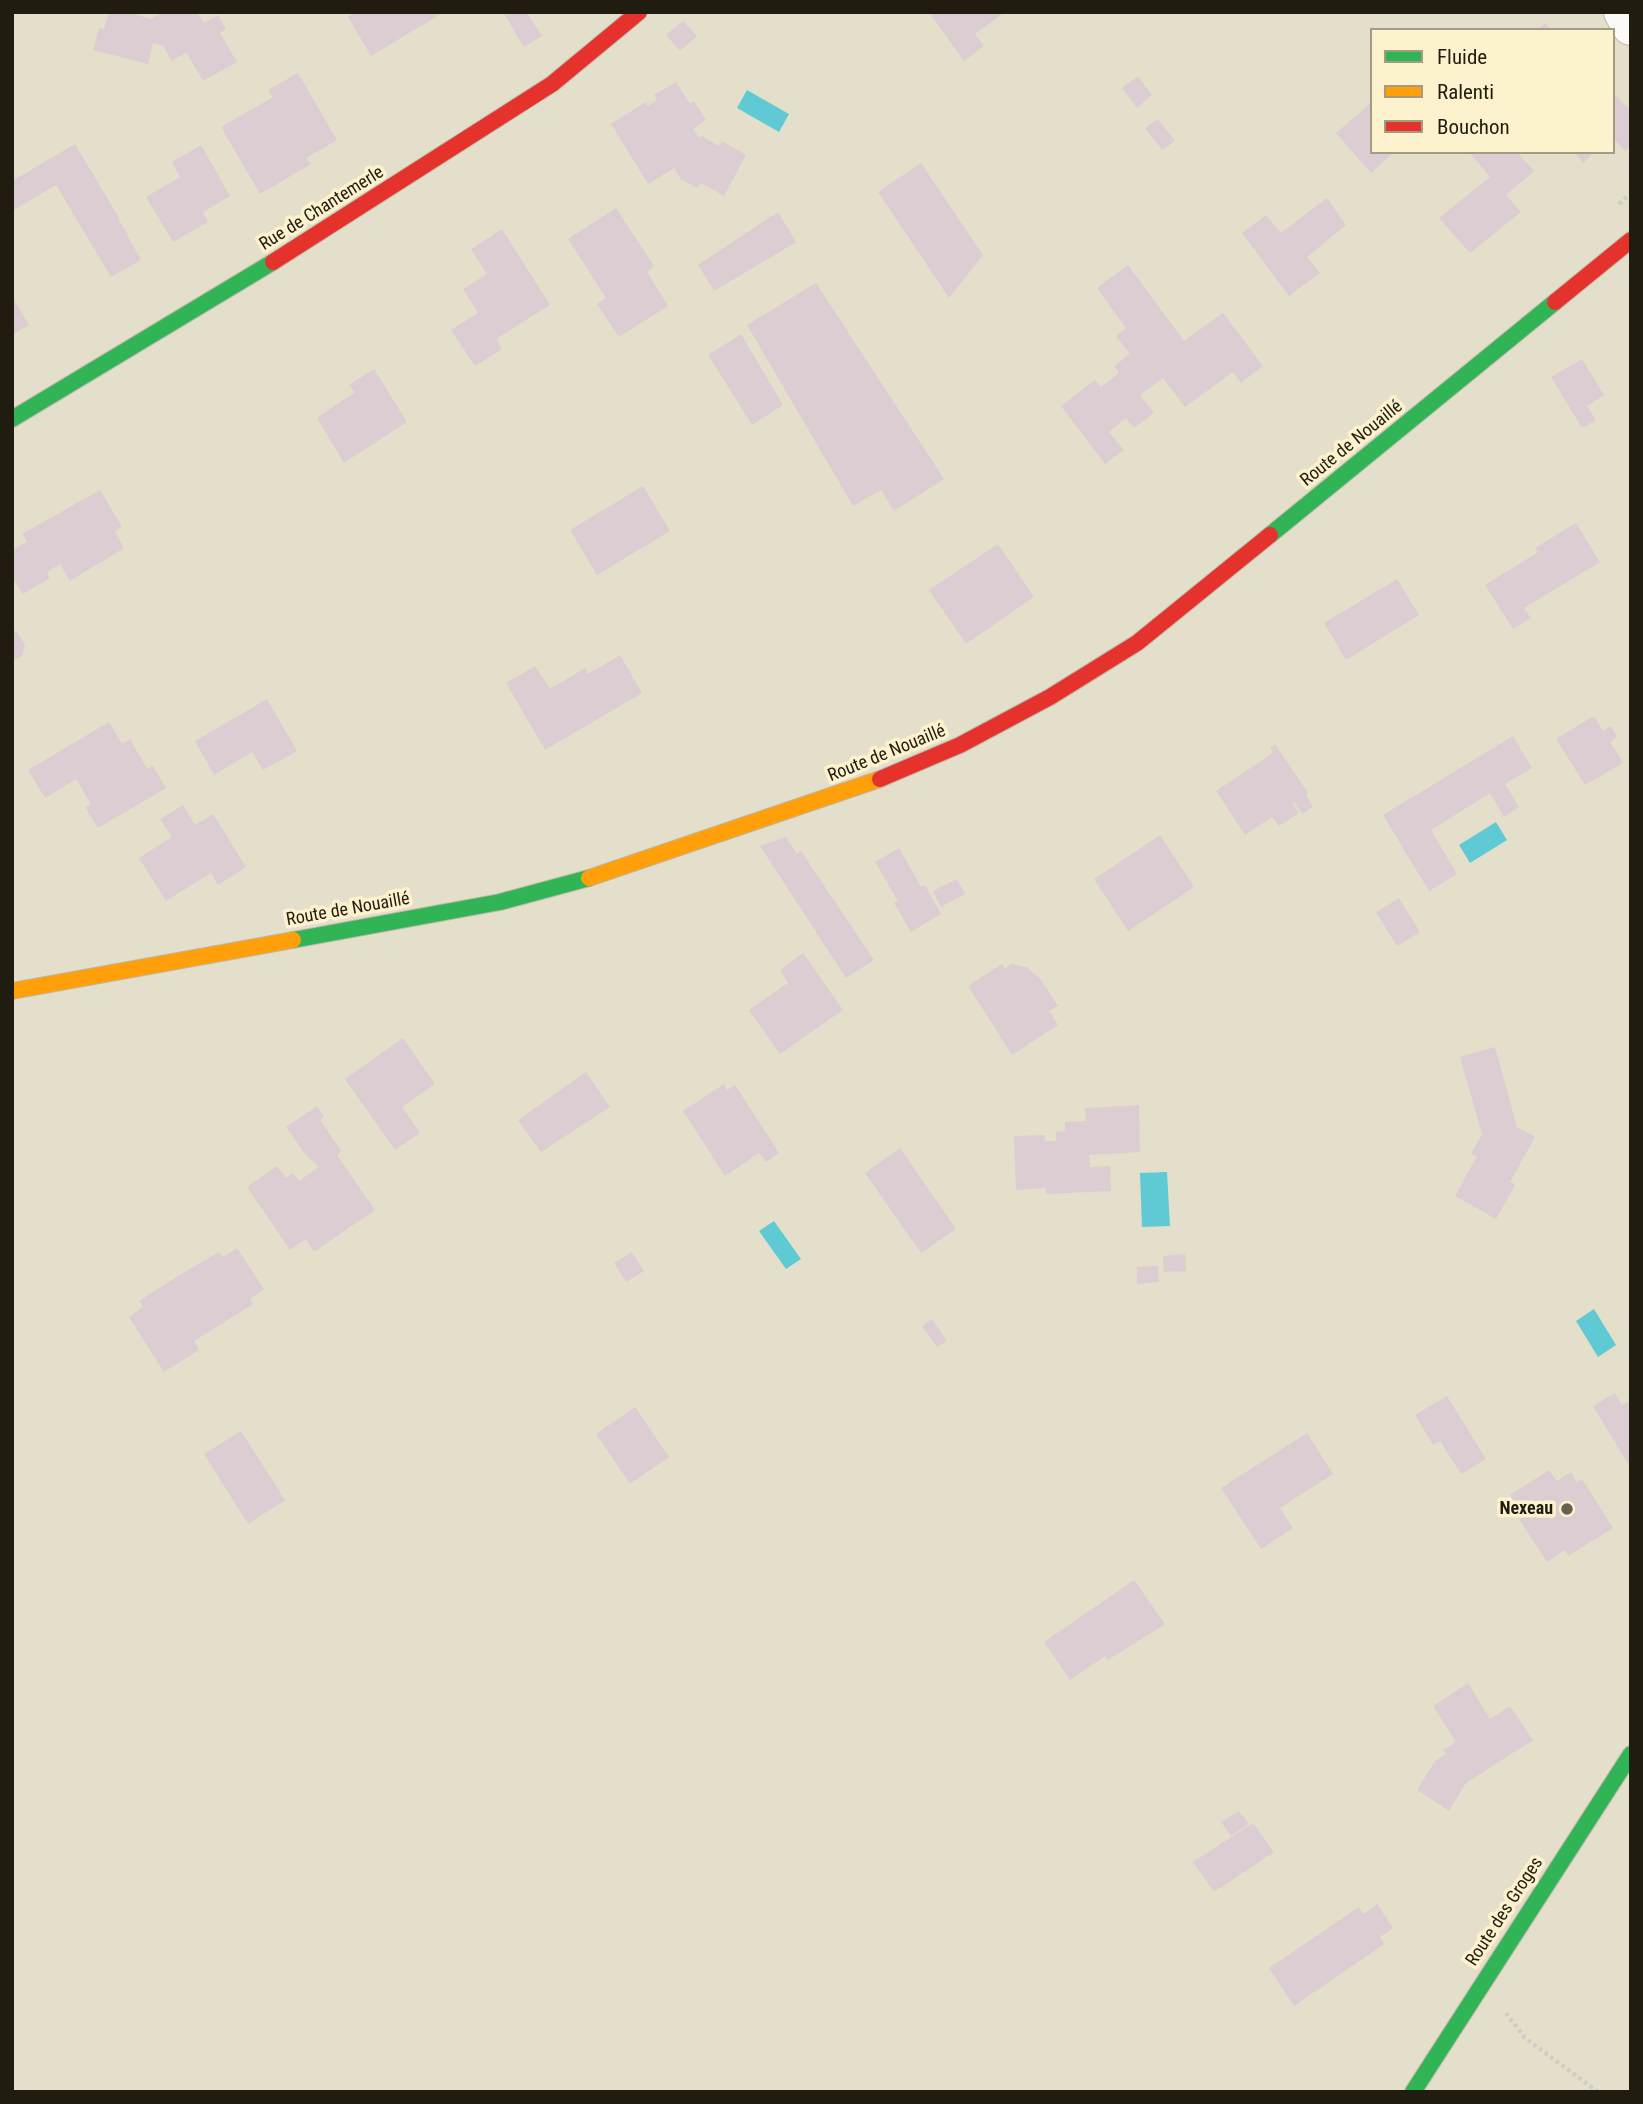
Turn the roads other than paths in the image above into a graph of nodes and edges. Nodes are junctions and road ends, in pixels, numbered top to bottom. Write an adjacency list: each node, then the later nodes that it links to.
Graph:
1 (639, 12): 5 (street, Rue de Chantemerle)
2 (1623, 12): 3 (street)
3 (1631, 26)
4 (1631, 240): 6 (street, Route de Nouaillé)
5 (12, 419)
6 (12, 991)
7 (1631, 1754): 8 (street, Route des Groges)
8 (1413, 2092)

